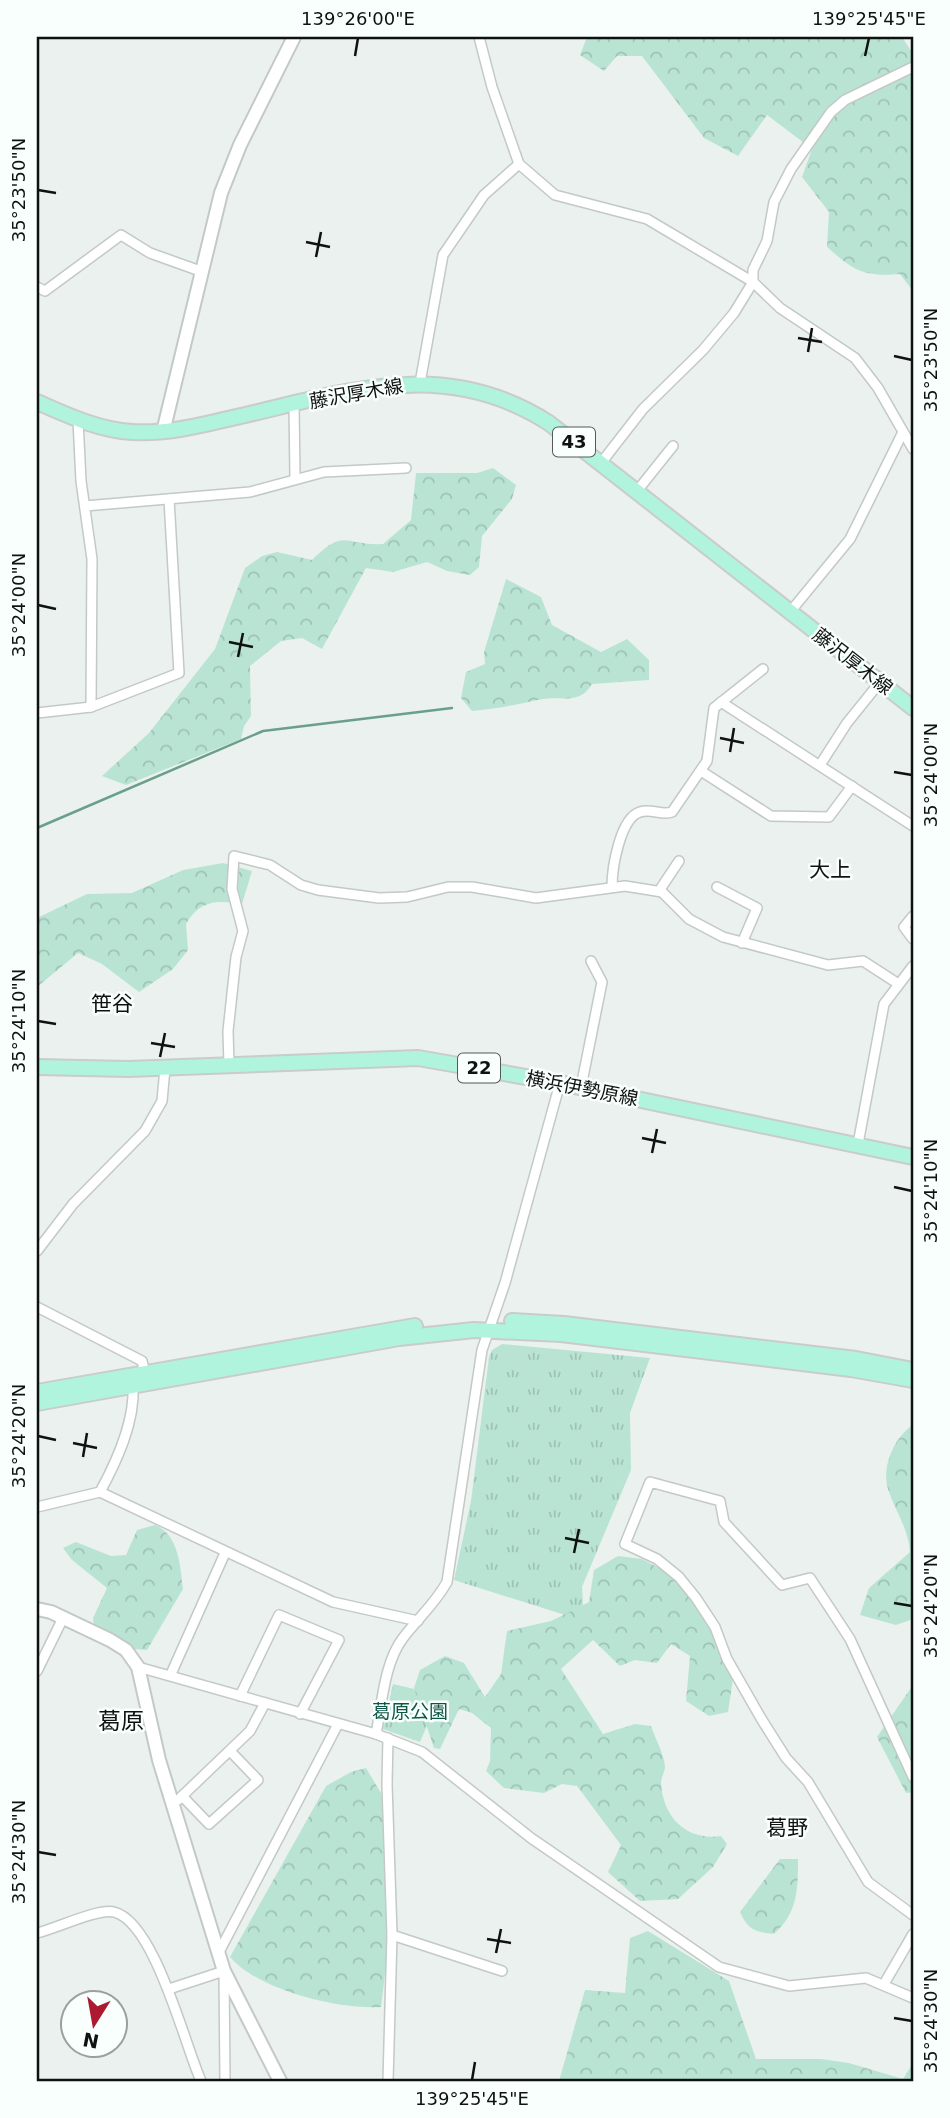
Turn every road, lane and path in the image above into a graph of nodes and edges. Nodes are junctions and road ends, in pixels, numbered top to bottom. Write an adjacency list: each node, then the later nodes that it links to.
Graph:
1 (293, 37): 5 (street)
2 (479, 37): 4 (street)
3 (913, 67): 6 (street)
4 (519, 164): 6 (street); 8 (street)
5 (203, 272): 7 (street); 12 (street)
6 (753, 282): 13 (street); 16 (street)
7 (37, 287)
8 (420, 383): 10 (main road, 藤沢厚木線 / 43); 16 (main road, 藤沢厚木線 / 43)
9 (37, 401): 11 (main road, 藤沢厚木線 / 43)
10 (294, 404): 12 (main road, 藤沢厚木線 / 43); 18 (street)
11 (78, 420): 12 (main road, 藤沢厚木線 / 43); 21 (street)
12 (163, 432)
13 (903, 432): 15 (street); 22 (street)
14 (673, 446): 19 (street)
15 (913, 449)
16 (601, 463): 19 (main road, 藤沢厚木線 / 43)
17 (406, 468): 18 (street)
18 (295, 479): 20 (street)
19 (637, 491): 22 (main road, 藤沢厚木線 / 43)
20 (169, 499): 21 (street); 26 (street)
21 (85, 506): 26 (street)
22 (790, 612): 24 (main road, 藤沢厚木線 / 43)
23 (763, 668): 25 (street)
24 (880, 682): 27 (main road, 藤沢厚木線 / 43); 29 (street)
25 (721, 702): 29 (street); 30 (street)
26 (91, 707): 28 (street)
27 (913, 708)
28 (37, 713)
29 (820, 765): 31 (street)
30 (701, 771): 31 (street); 34 (street)
31 (852, 786): 32 (street)
32 (913, 827)
33 (679, 861): 36 (street)
34 (611, 887): 36 (street); 43 (street)
35 (717, 887): 39 (street)
36 (662, 892): 39 (street)
37 (913, 916): 38 (street)
38 (913, 939)
39 (742, 943): 42 (street)
40 (591, 961): 47 (street)
41 (913, 966): 42 (street)
42 (897, 983): 48 (street)
43 (229, 1065): 45 (main road, 横浜伊勢原線 / 22); 46 (main road, 横浜伊勢原線 / 22)
44 (37, 1067): 45 (main road, 横浜伊勢原線 / 22)
45 (165, 1068): 50 (street)
46 (560, 1083): 47 (main road, 横浜伊勢原線 / 22); 52 (street)
47 (581, 1087): 48 (main road, 横浜伊勢原線 / 22)
48 (858, 1144): 49 (main road, 横浜伊勢原線 / 22)
49 (913, 1157)
50 (37, 1251)
51 (37, 1307): 54 (street)
52 (490, 1325): 53 (main road); 54 (main road); 55 (main road); 56 (main road); 64 (street)
53 (913, 1370)
54 (145, 1373): 57 (main road)
55 (913, 1380)
56 (133, 1386): 58 (main road); 59 (street)
57 (37, 1392)
58 (37, 1403)
59 (100, 1492): 60 (street); 61 (street)
60 (37, 1507)
61 (225, 1553): 64 (street); 67 (street)
62 (37, 1609): 63 (street)
63 (63, 1618): 65 (street); 66 (street)
64 (418, 1622): 72 (street)
65 (138, 1667): 67 (street); 76 (street)
66 (37, 1671)
67 (171, 1674): 68 (street)
68 (240, 1696): 69 (street); 70 (street)
69 (265, 1703): 70 (street); 74 (street)
70 (300, 1714): 71 (street)
71 (338, 1724): 72 (street); 81 (street)
72 (376, 1734): 73 (street)
73 (388, 1738): 80 (street); 84 (street)
74 (230, 1752): 76 (street); 76 (street)
75 (913, 1777): 77 (street)
76 (177, 1800): 81 (street)
77 (913, 1915)
78 (37, 1933): 85 (street)
79 (913, 1934): 84 (street)
80 (392, 1935): 83 (street); 90 (street)
81 (218, 1954): 82 (street)
82 (224, 1971): 85 (street); 88 (street); 89 (street)
83 (502, 1971)
84 (884, 1984): 86 (street)
85 (169, 1989): 87 (street)
86 (913, 1998)
87 (201, 2081)
88 (225, 2081)
89 (280, 2081)
90 (388, 2081)

